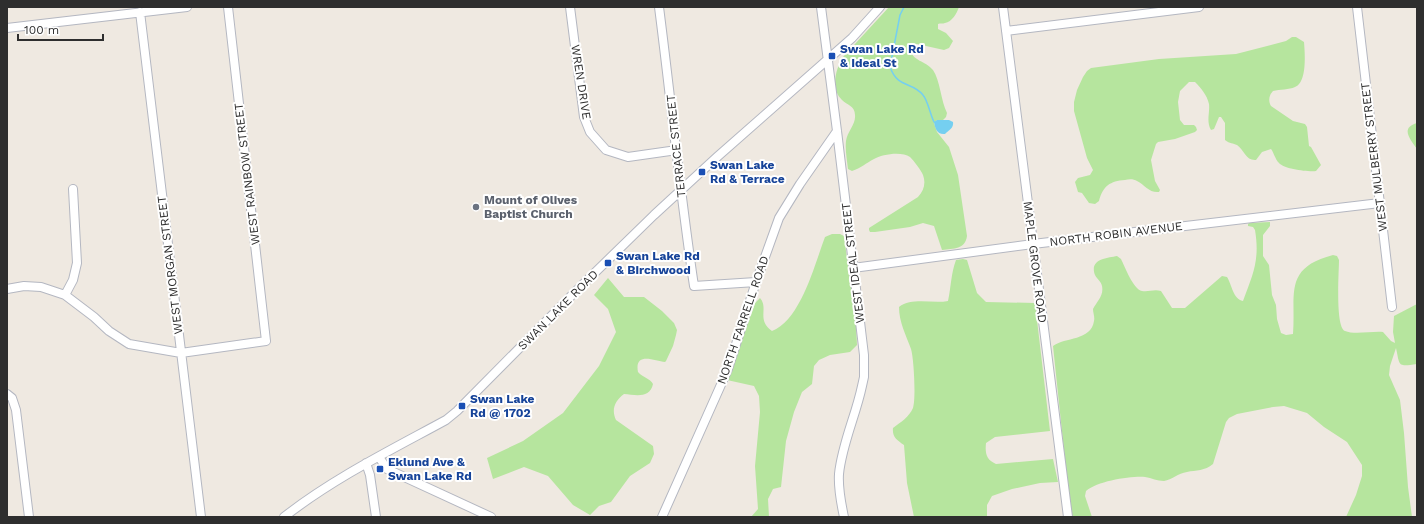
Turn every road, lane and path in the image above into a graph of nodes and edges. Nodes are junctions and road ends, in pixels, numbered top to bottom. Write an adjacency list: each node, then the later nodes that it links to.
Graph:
1 (187, 7): 10 (street)
2 (228, 7): 25 (street, WEST RAINBOW STREET)
3 (570, 7): 15 (street, WREN DRIVE)
4 (659, 7): 15 (street, TERRACE STREET)
5 (821, 7): 13 (street, WEST IDEAL STREET)
6 (880, 7): 13 (street, SWAN LAKE ROAD)
7 (1003, 7): 12 (street, MAPLE GROVE ROAD)
8 (1199, 7): 12 (street)
9 (1357, 7): 18 (street, WEST MULBERRY STREET)
10 (140, 12): 11 (street); 25 (street, WEST MORGAN STREET)
11 (7, 28)
12 (1006, 31): 19 (street, MAPLE GROVE ROAD)
13 (827, 61): 14 (street, WEST IDEAL STREET); 17 (street, SWAN LAKE ROAD)
14 (837, 131): 20 (street, WEST IDEAL STREET); 21 (street, NORTH FARRELL ROAD)
15 (677, 150): 17 (street, TERRACE STREET)
16 (73, 189): 23 (street)
17 (680, 190): 21 (street, TERRACE STREET); 27 (street, SWAN LAKE ROAD)
18 (1380, 203): 19 (street, NORTH ROBIN AVENUE); 24 (street, WEST MULBERRY STREET)
19 (1033, 244): 20 (street, NORTH ROBIN AVENUE); 36 (street, MAPLE GROVE ROAD)
20 (853, 268): 35 (street, WEST IDEAL STREET)
21 (756, 282): 34 (street, NORTH FARRELL ROAD)
22 (7, 289): 23 (street)
23 (65, 295): 25 (street)
24 (1392, 307)
25 (181, 353): 30 (street, WEST MORGAN STREET)
26 (7, 394): 29 (street)
27 (379, 457): 28 (street, SWAN LAKE ROAD); 33 (street)
28 (366, 463): 31 (street, SWAN LAKE ROAD); 32 (street)
29 (29, 517)
30 (201, 517)
31 (284, 517)
32 (376, 517)
33 (491, 517)
34 (662, 517)
35 (844, 517)
36 (1068, 517)

